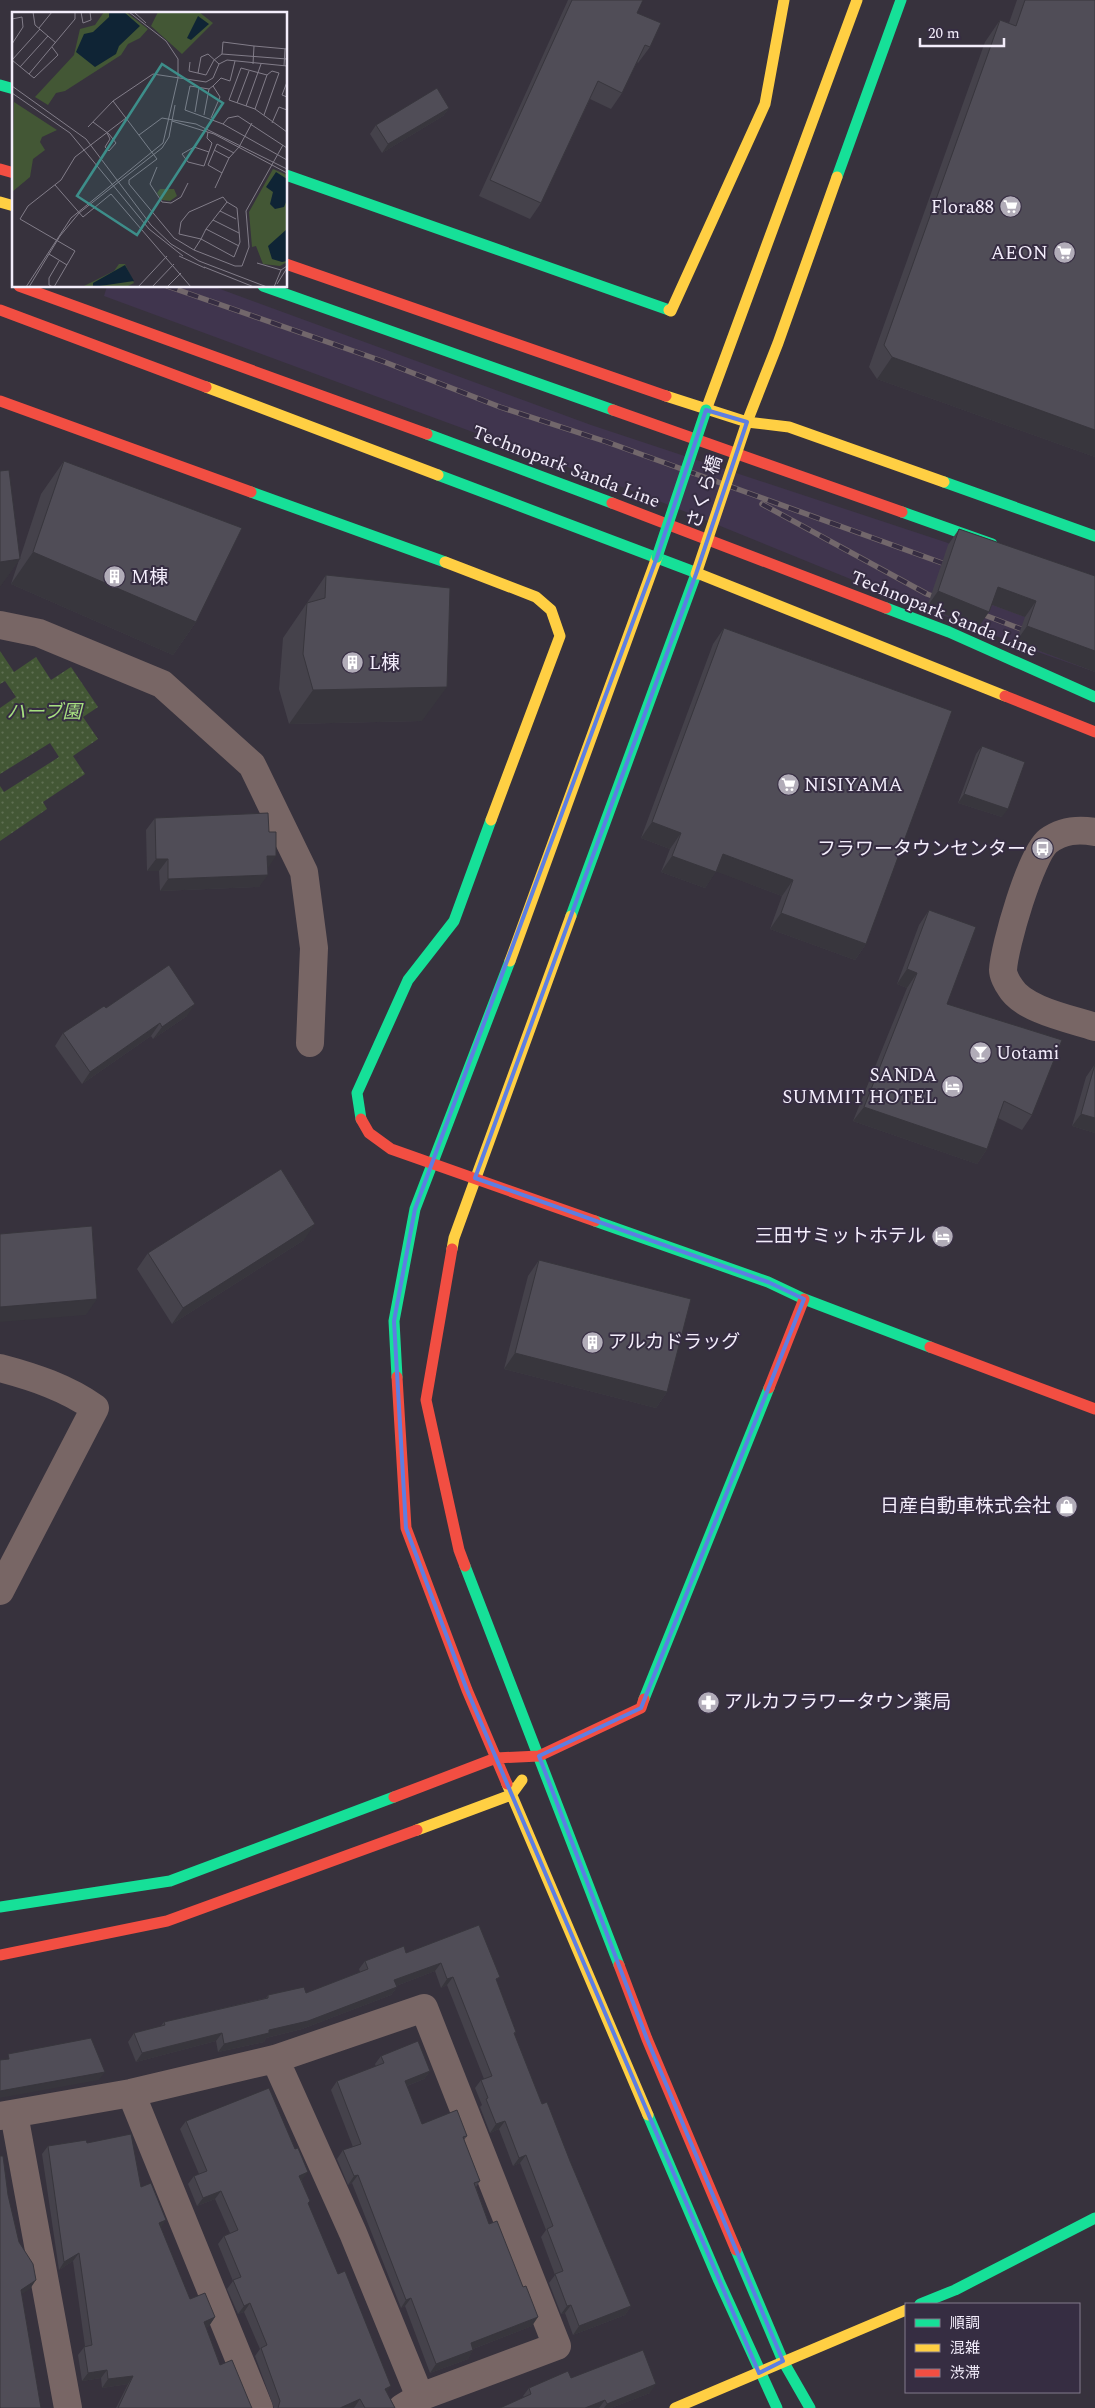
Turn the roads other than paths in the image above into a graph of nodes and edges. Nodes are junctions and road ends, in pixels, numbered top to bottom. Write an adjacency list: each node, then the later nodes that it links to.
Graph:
1 (784, 0): 4 (street)
2 (857, 0): 10 (street, さくら橋)
3 (900, 0): 11 (street, さくら橋)
4 (288, 176)
5 (288, 265): 10 (street)
6 (25, 288): 17 (street, Technopark Sanda Line)
7 (269, 288): 13 (street)
8 (0, 310): 14 (street)
9 (0, 401): 22 (street)
10 (706, 410): 11 (street); 14 (street, さくら橋, bridge)
11 (747, 422): 12 (street); 15 (street, さくら橋, bridge)
12 (1095, 536)
13 (1001, 547)
14 (657, 557): 15 (street); 22 (street, さくら橋)
15 (696, 574): 18 (street); 23 (street, さくら橋)
16 (0, 625): 21 (street)
17 (1095, 697)
18 (1095, 732)
19 (1095, 832): 20 (street)
20 (1095, 1027)
21 (310, 1043)
22 (434, 1164): 23 (street); 29 (street, さくら橋)
23 (475, 1178): 24 (street); 28 (street, さくら橋)
24 (804, 1299): 26 (street); 28 (street)
25 (0, 1368): 27 (street)
26 (1095, 1409)
27 (0, 1591)
28 (539, 1756): 29 (street); 30 (street); 39 (street, さくら橋)
29 (496, 1758): 30 (street, さくら橋); 31 (street)
30 (511, 1795): 32 (street); 40 (street, さくら橋)
31 (0, 1907)
32 (0, 1955)
33 (275, 2060): 34 (street); 41 (street); 41 (street)
34 (131, 2093): 35 (street); 43 (street)
35 (7, 2115): 42 (street)
36 (1095, 2218): 37 (street)
37 (922, 2303)
38 (905, 2310): 39 (street)
39 (783, 2361): 40 (street); 46 (street, さくら橋)
40 (759, 2373): 44 (street); 45 (street, さくら橋)
41 (411, 2403)
42 (68, 2408)
43 (260, 2408)
44 (675, 2408)
45 (777, 2408)
46 (810, 2408)

